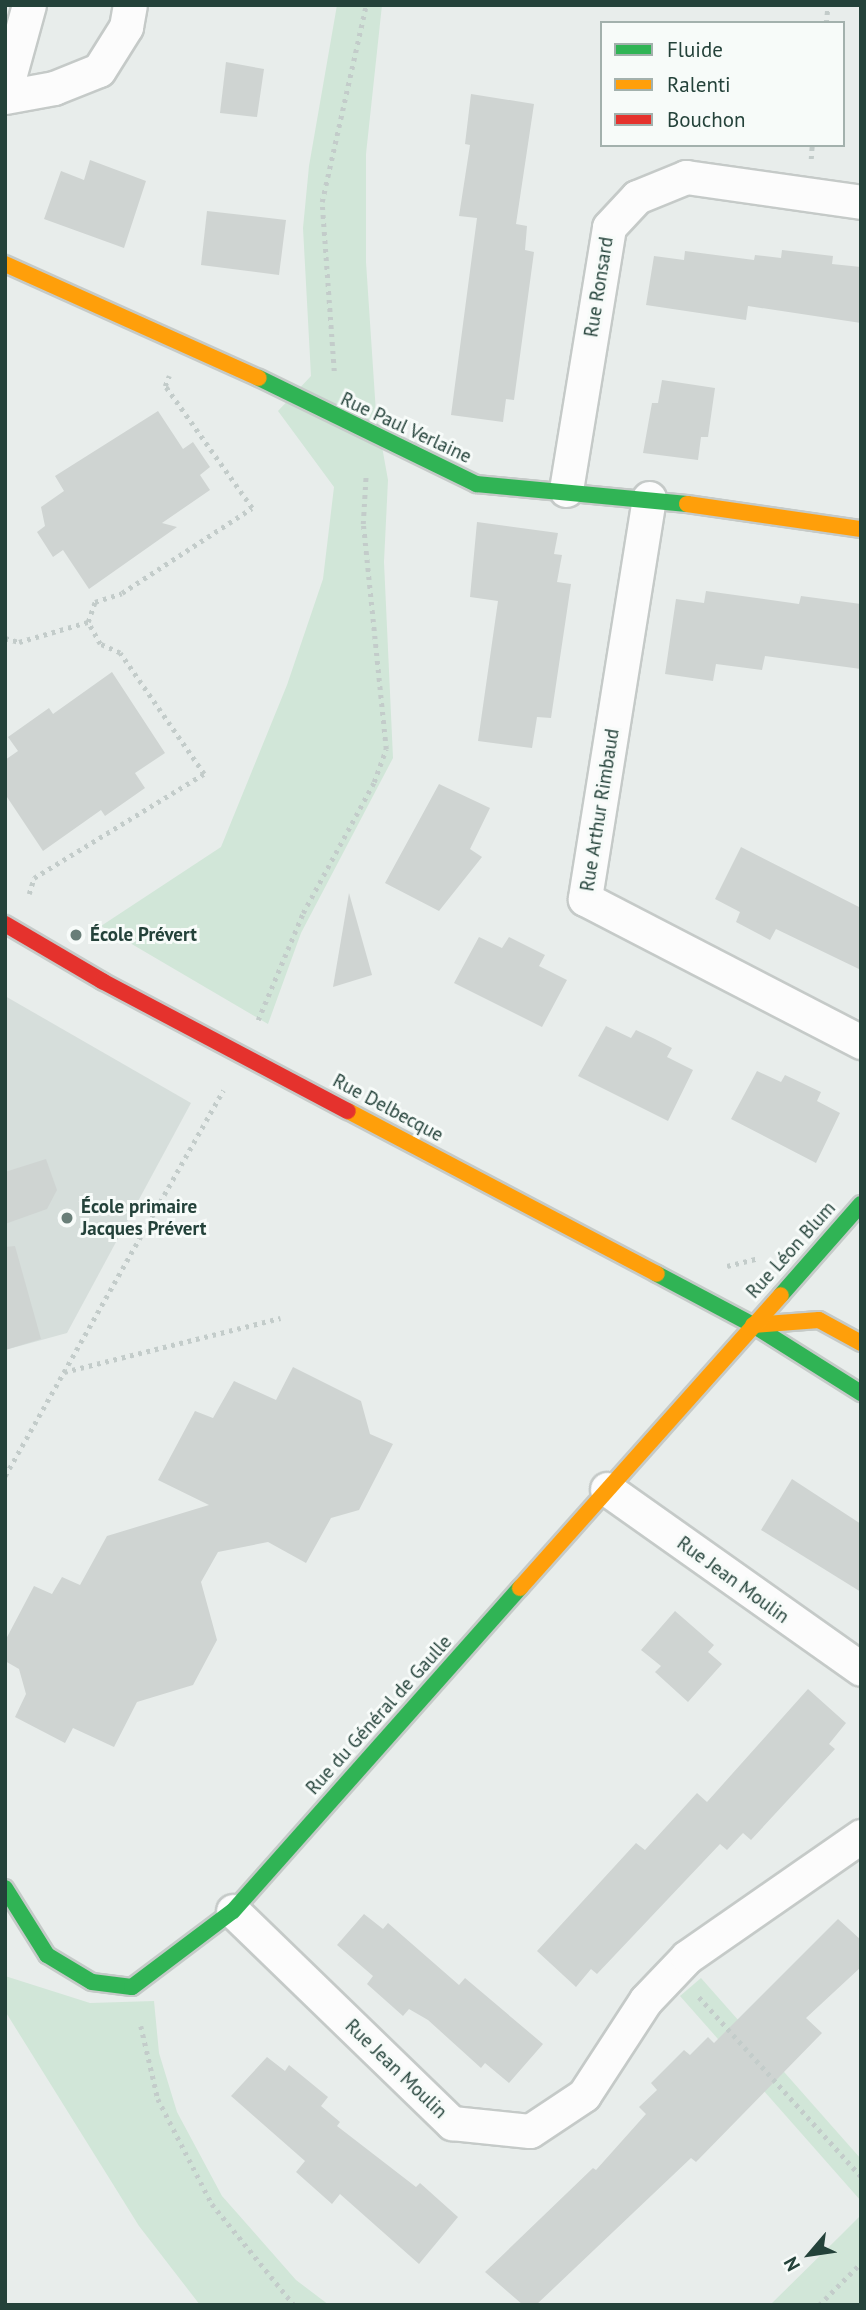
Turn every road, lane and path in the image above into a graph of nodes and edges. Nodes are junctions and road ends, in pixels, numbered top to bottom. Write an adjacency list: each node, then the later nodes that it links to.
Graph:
1 (29, 5): 4 (street)
2 (130, 5): 5 (street)
3 (366, 5): 9 (path)
4 (5, 92)
5 (5, 97)
6 (861, 202): 11 (street, Rue Ronsard)
7 (5, 264): 8 (street, Rue Paul Verlaine)
8 (185, 342): 11 (street, Rue Paul Verlaine); 14 (path)
9 (336, 386)
10 (357, 464): 19 (path)
11 (566, 490): 12 (street, Rue Paul Verlaine)
12 (649, 498): 13 (street, Rue Paul Verlaine); 18 (street, Rue Arthur Rimbaud)
13 (861, 529)
14 (88, 622): 15 (path); 16 (path)
15 (5, 638)
16 (26, 905)
17 (5, 923): 19 (street, Rue Delbecque)
18 (861, 1042)
19 (242, 1055): 22 (street, Rue Delbecque); 24 (path)
20 (861, 1204): 22 (street, Rue Léon Blum)
21 (280, 1318): 24 (path)
22 (754, 1325): 23 (street); 25 (street, Rue Delbecque); 27 (street, Rue du Général de Gaulle)
23 (861, 1343)
24 (63, 1372): 26 (path)
25 (861, 1393)
26 (5, 1476)
27 (607, 1489): 28 (street, Rue Jean Moulin); 31 (street, Rue du Général de Gaulle)
28 (861, 1669)
29 (861, 1836): 32 (street, Rue Jean Moulin)
30 (5, 1888): 33 (street)
31 (233, 1911): 32 (street, Rue Jean Moulin); 33 (street, Rue du Général de Gaulle)
32 (676, 1970): 34 (path)
33 (132, 1987): 36 (path)
34 (861, 2176)
35 (861, 2263): 37 (path)
36 (294, 2305)
37 (819, 2305)

